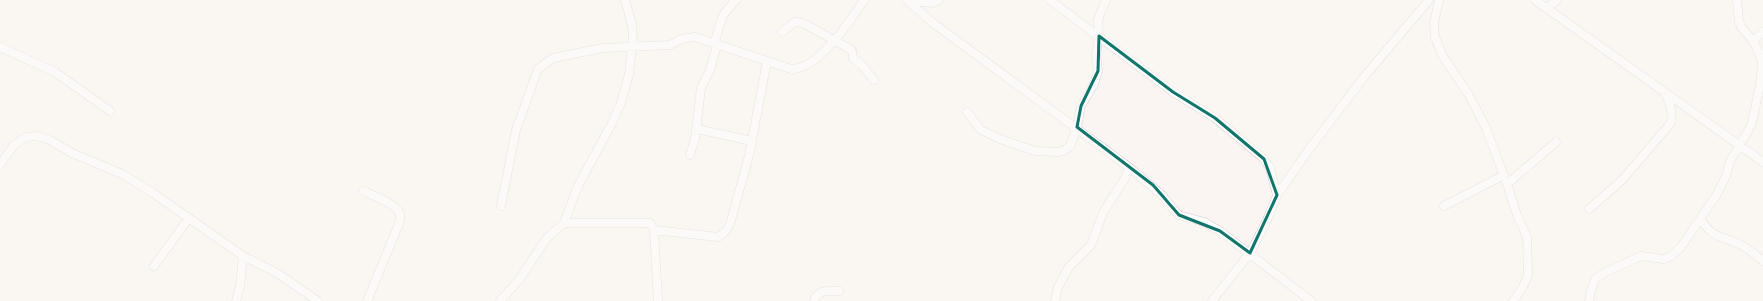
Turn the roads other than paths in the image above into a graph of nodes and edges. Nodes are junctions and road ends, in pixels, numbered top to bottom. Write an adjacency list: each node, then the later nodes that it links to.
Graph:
1 (625, 0): 21 (street)
2 (736, 0): 19 (street)
3 (864, 0): 17 (street)
4 (908, 0): 5 (street); 27 (street)
5 (939, 0)
6 (1050, 0): 16 (street)
7 (1106, 0): 16 (street)
8 (1429, 0): 39 (street)
9 (1439, 0): 36 (street)
10 (1535, 0): 13 (street)
11 (1557, 0): 13 (street)
12 (1737, 0): 18 (street)
13 (1546, 8): 24 (street)
14 (782, 32): 17 (street)
15 (1763, 32): 18 (street)
16 (1098, 36): 27 (street); 39 (street)
17 (834, 40): 22 (street); 23 (street)
18 (1753, 41): 31 (street)
19 (716, 45): 21 (street); 22 (street); 28 (street)
20 (0, 47): 25 (street)
21 (632, 48): 40 (street); 45 (street)
22 (767, 61): 29 (street)
23 (874, 80)
24 (1665, 93): 31 (street); 42 (street)
25 (110, 111)
26 (967, 112): 27 (street)
27 (1077, 127): 35 (street)
28 (697, 129): 29 (street); 32 (street)
29 (752, 141): 46 (street)
30 (1556, 142): 37 (street)
31 (1740, 146): 33 (street); 44 (street)
32 (690, 154)
33 (1763, 162)
34 (0, 165): 43 (street)
35 (1129, 167): 47 (street); 58 (street)
36 (1504, 175): 37 (street); 41 (street)
37 (1507, 184): 61 (street)
38 (362, 191): 54 (street)
39 (1277, 195): 47 (street)
40 (501, 206)
41 (1444, 206)
42 (1589, 209)
43 (189, 218): 48 (street); 50 (street)
44 (1700, 219): 49 (street); 62 (street)
45 (564, 222): 46 (street); 55 (street)
46 (654, 230): 56 (street)
47 (1250, 253): 59 (street); 60 (street)
48 (243, 256): 52 (street); 53 (street)
49 (1763, 261)
50 (154, 266)
51 (839, 291): 57 (street)
52 (236, 301)
53 (318, 301)
54 (367, 301)
55 (500, 301)
56 (658, 301)
57 (814, 301)
58 (1055, 301)
59 (1212, 301)
60 (1311, 301)
61 (1513, 301)
62 (1589, 301)

